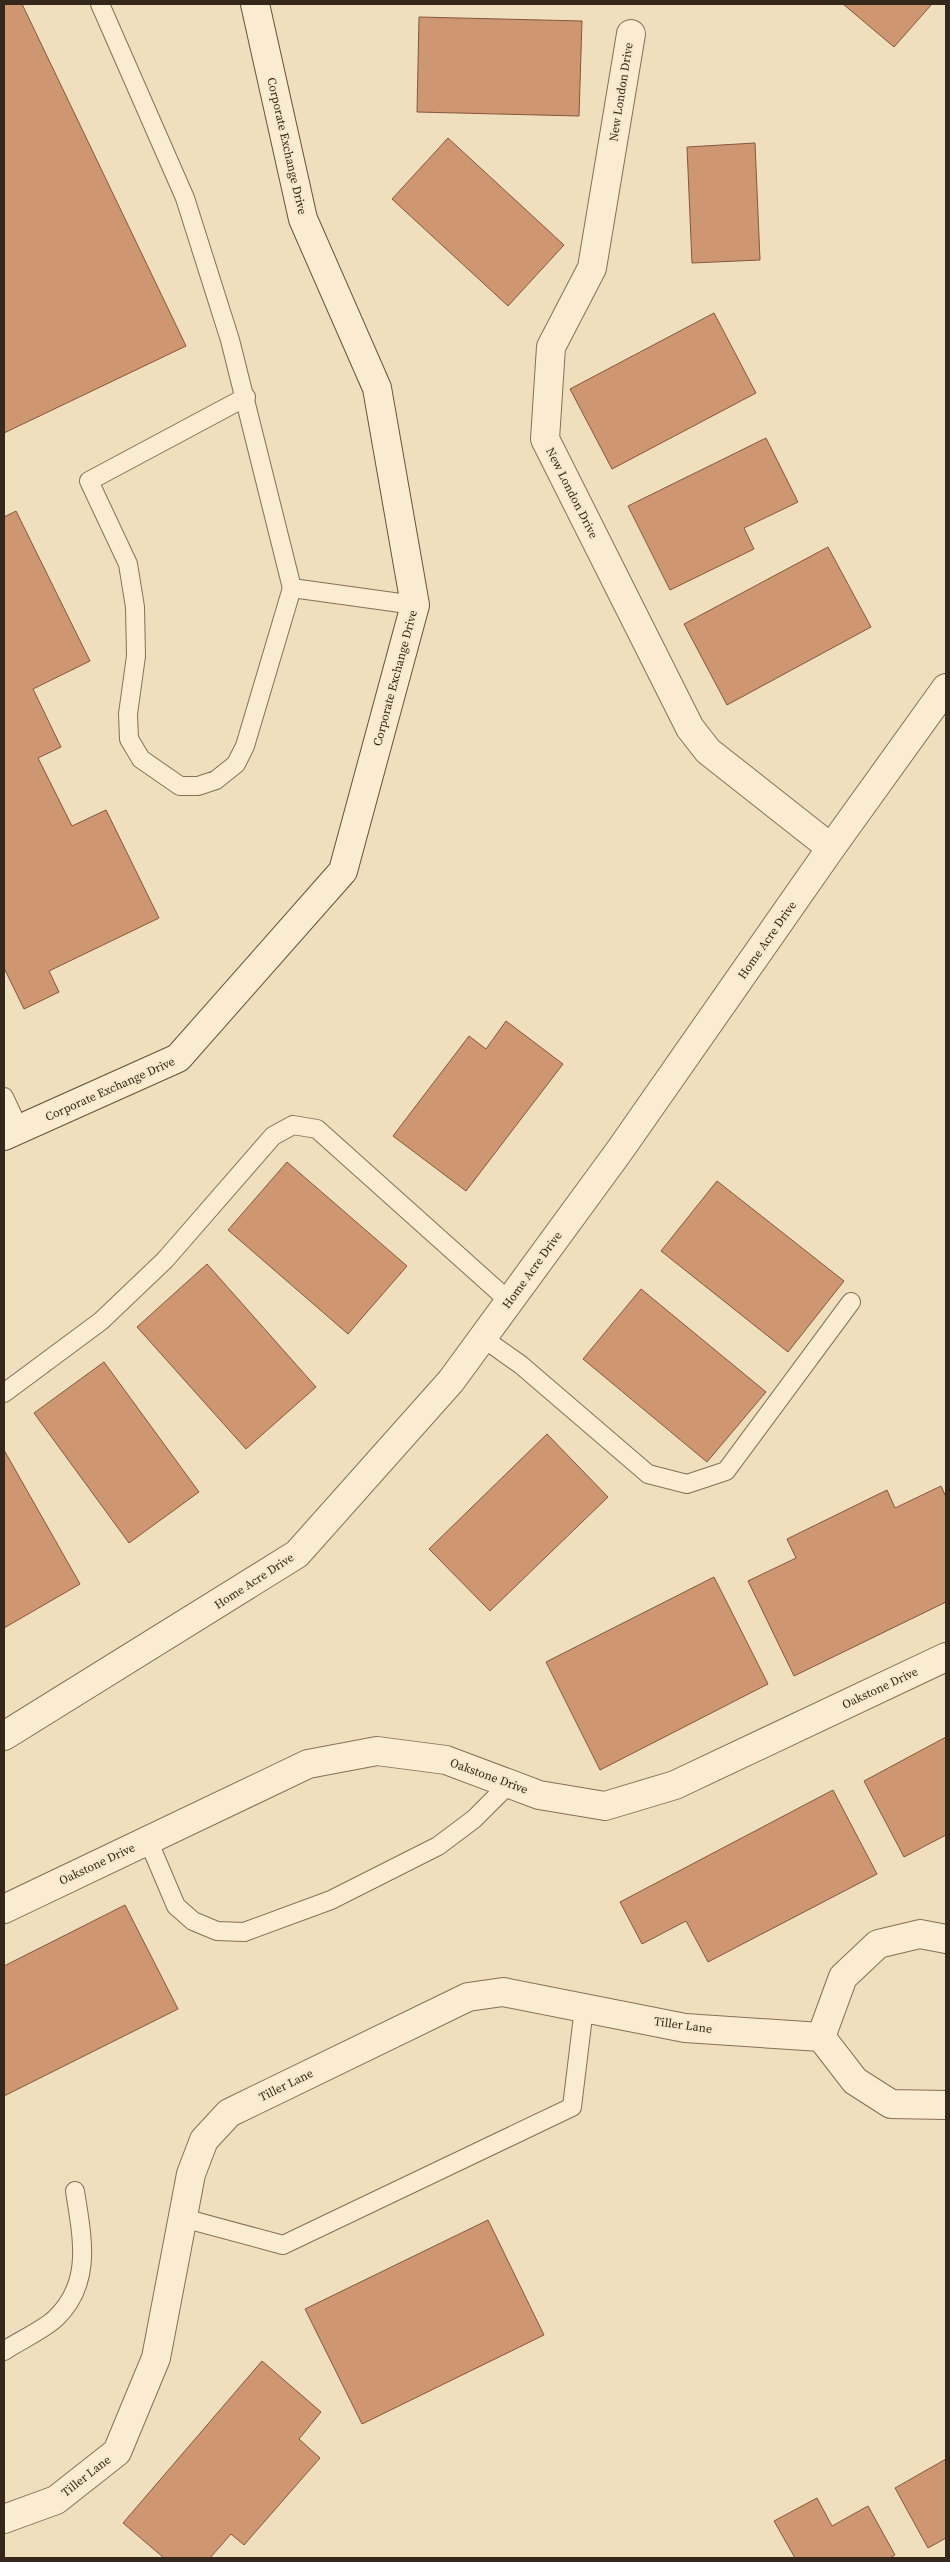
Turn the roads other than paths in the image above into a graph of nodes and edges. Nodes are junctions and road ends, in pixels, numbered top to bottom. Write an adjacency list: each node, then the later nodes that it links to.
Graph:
1 (100, 4): 4 (lane)
2 (255, 4): 6 (street, Corporate Exchange Drive)
3 (630, 34): 8 (street, New London Drive)
4 (246, 397): 5 (lane); 5 (lane)
5 (292, 588): 6 (lane)
6 (415, 605): 10 (street, Corporate Exchange Drive)
7 (946, 688): 8 (street, Home Acre Drive)
8 (831, 848): 11 (street, Home Acre Drive)
9 (4, 1097): 10 (lane)
10 (11, 1132)
11 (509, 1301): 13 (street, Home Acre Drive); 14 (lane)
12 (851, 1302): 13 (lane)
13 (483, 1338): 16 (street, Home Acre Drive)
14 (4, 1393)
15 (946, 1658): 17 (street, Oakstone Drive)
16 (4, 1736)
17 (509, 1784): 18 (street, Oakstone Drive); 18 (lane)
18 (148, 1840): 19 (street, Oakstone Drive)
19 (4, 1908)
20 (946, 1939): 22 (street)
21 (584, 2008): 22 (street, Tiller Lane); 25 (street, Tiller Lane); 25 (lane)
22 (821, 2037): 23 (street)
23 (946, 2105)
24 (75, 2191): 26 (lane)
25 (183, 2218): 27 (street, Tiller Lane)
26 (4, 2351)
27 (4, 2519)

